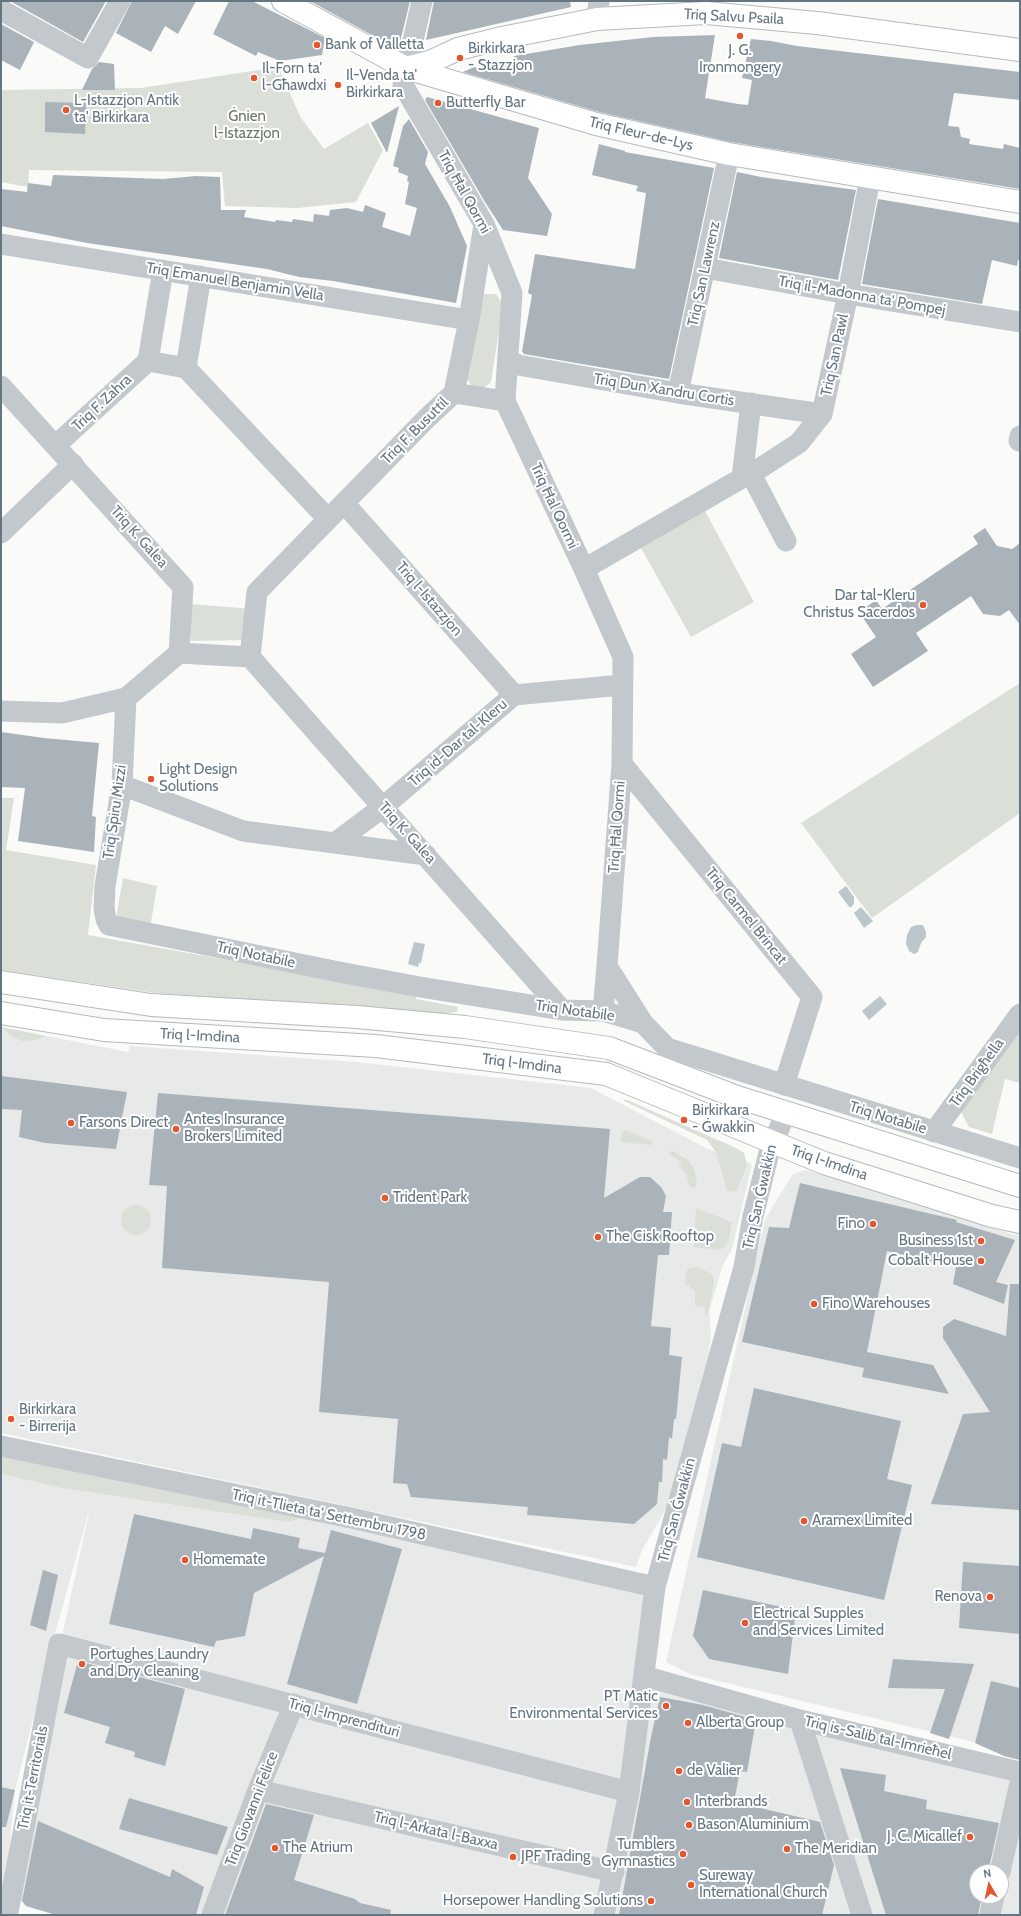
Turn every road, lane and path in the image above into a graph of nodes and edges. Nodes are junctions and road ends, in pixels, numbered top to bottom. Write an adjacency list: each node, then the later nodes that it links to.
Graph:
1 (120, 1): 4 (street)
2 (422, 1): 7 (street, Triq Ħal Qormi)
3 (293, 4): 7 (main road, Triq Fleur-de-Lys)
4 (1, 10)
5 (598, 10): 6 (main road, Triq Salvu Psaila); 7 (main road, Triq Salvu Psaila)
6 (1020, 50)
7 (406, 68): 8 (main road, Triq Fleur-de-Lys); 11 (street, Triq Ħal Qormi)
8 (729, 154): 9 (main road, Triq Fleur-de-Lys); 13 (street, Triq San Lawrenz)
9 (870, 178): 10 (main road, Triq Fleur-de-Lys); 16 (street, Triq San Pawl)
10 (1020, 202)
11 (484, 224): 17 (street, Triq F. Busuttil); 19 (street, Triq Ħal Qormi)
12 (1, 244): 14 (street, Triq Emanuel Benjamin Vella)
13 (705, 268): 16 (street, Triq il-Madonna ta' Pompej); 24 (street, Triq San Lawrenz)
14 (163, 270): 15 (street, Triq Emanuel Benjamin Vella); 20 (street)
15 (201, 276): 17 (street, Triq Emanuel Benjamin Vella); 21 (street)
16 (848, 294): 18 (street, Triq il-Madonna ta' Pompej); 27 (street, Triq San Pawl)
17 (469, 320): 23 (street, Triq F. Busuttil)
18 (1020, 322)
19 (508, 360): 24 (street, Triq Dun Xandru Cortis); 25 (street, Triq Ħal Qormi)
20 (148, 361): 21 (street); 28 (street, Triq F. Zahra)
21 (186, 368): 32 (street)
22 (1, 386): 28 (street, Triq K. Galea)
23 (454, 393): 25 (street); 31 (street, Triq F. Busuttil)
24 (678, 393): 26 (street, Triq Dun Xandru Cortis)
25 (505, 401): 35 (street, Triq Ħal Qormi)
26 (751, 403): 27 (street, Triq Dun Xandru Cortis); 30 (street)
27 (822, 414): 30 (street)
28 (56, 445): 29 (street, Triq K. Galea)
29 (73, 464): 33 (street); 36 (street, Triq K. Galea)
30 (746, 476): 34 (street); 35 (street)
31 (344, 503): 32 (street, Triq F. Busuttil); 39 (street, Triq l-Istazzjon)
32 (328, 519): 37 (street, Triq F. Busuttil)
33 (1, 533)
34 (786, 541)
35 (584, 569): 38 (street, Triq Ħal Qormi)
36 (179, 653): 37 (street); 40 (street)
37 (250, 657): 44 (street, Triq K. Galea)
38 (622, 685): 39 (street, Triq id-Dar tal-Kleru); 42 (street, Triq Ħal Qormi)
39 (514, 695): 44 (street, Triq id-Dar tal-Kleru)
40 (126, 698): 41 (street); 43 (street, Triq Spiru Mizzi)
41 (1, 711)
42 (622, 764): 48 (street, Triq Ħal Qormi); 55 (street, Triq Carmel Brincat)
43 (122, 785): 45 (street); 47 (street, Triq Spiru Mizzi)
44 (383, 808): 45 (street, Triq id-Dar tal-Kleru); 46 (street, Triq K. Galea)
45 (335, 843): 46 (street)
46 (426, 855): 50 (street, Triq K. Galea)
47 (109, 925): 50 (street, Triq Notabile)
48 (607, 966): 51 (street, Triq Ħal Qormi); 54 (street)
49 (1, 982): 56 (main road, Triq l-Imdina)
50 (562, 1010): 51 (street, Triq Notabile)
51 (602, 1011): 54 (street, Triq Notabile)
52 (1, 1013): 58 (main road, Triq l-Imdina)
53 (1020, 1014): 57 (street, Triq Brigħella)
54 (643, 1023): 55 (street, Triq Notabile)
55 (784, 1085): 57 (street, Triq Notabile)
56 (786, 1112): 58 (street, Triq San Ġwakkin); 60 (main road, Triq l-Imdina)
57 (934, 1132): 59 (street, Triq Notabile)
58 (772, 1143): 61 (main road, Triq l-Imdina); 63 (street, Triq San Ġwakkin)
59 (1020, 1158)
60 (1020, 1186)
61 (1020, 1222)
62 (1, 1446): 63 (street, Triq it-Tlieta ta' Settembru 1798)
63 (655, 1588): 65 (street, Triq San Ġwakkin)
64 (59, 1644): 66 (street, Triq l-Imprendituri); 75 (street, Triq it-Territorials)
65 (644, 1676): 67 (street, Triq is-Salib tal-Imrieħel); 71 (street, Triq San Ġwakkin)
66 (294, 1704): 70 (street, Triq Giovanni Felice); 71 (street, Triq l-Imprendituri)
67 (800, 1720): 68 (street, Triq is-Salib tal-Imrieħel); 78 (street)
68 (1020, 1772)
69 (1020, 1783): 72 (street)
70 (258, 1790): 73 (street, Triq l-Arkata l-Baxxa); 76 (street, Triq Giovanni Felice)
71 (629, 1792): 73 (street, Triq San Ġwakkin)
72 (1002, 1864)
73 (614, 1872): 77 (street, Triq San Ġwakkin)
74 (992, 1904): 79 (street)
75 (9, 1912)
76 (212, 1915)
77 (604, 1915)
78 (862, 1915)
79 (990, 1915)

